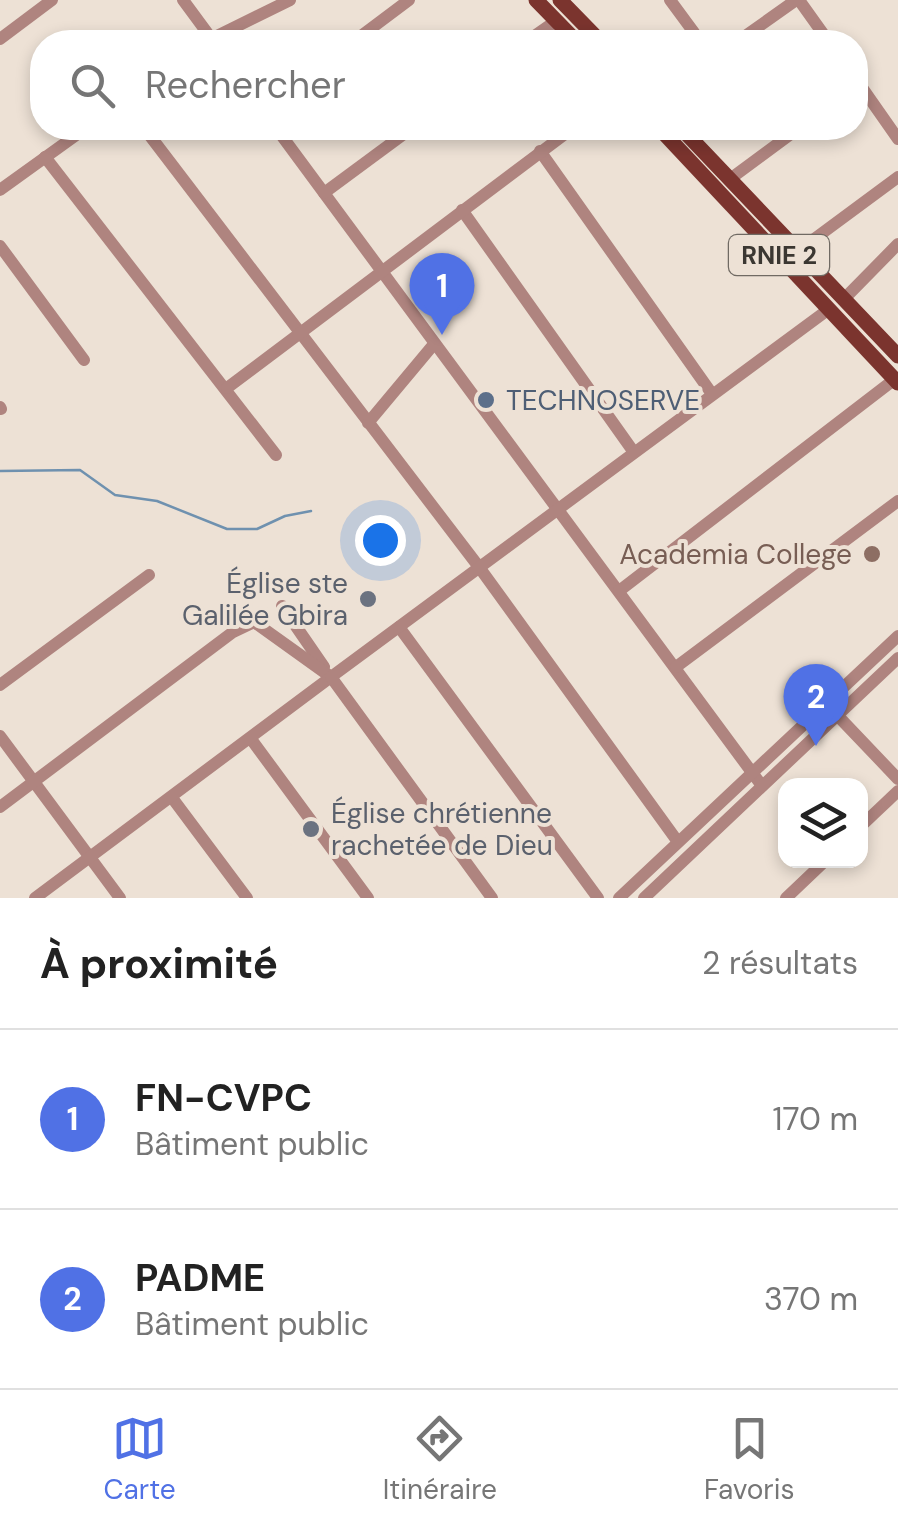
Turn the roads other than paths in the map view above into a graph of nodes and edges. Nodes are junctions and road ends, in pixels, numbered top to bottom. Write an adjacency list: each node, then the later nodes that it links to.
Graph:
1 (52, 0): 19 (street)
2 (183, 0): 10 (street)
3 (290, 0): 11 (street)
4 (408, 0): 12 (street)
5 (536, 0): 9 (main road)
6 (560, 0): 15 (main road)
7 (670, 0): 16 (street)
8 (798, 0): 17 (street); 18 (street)
9 (556, 21): 13 (street); 14 (main road)
10 (203, 30)
11 (231, 30)
12 (369, 30)
13 (543, 30)
14 (565, 30)
15 (590, 30)
16 (691, 30)
17 (754, 30)
18 (821, 30)
19 (0, 39)
20 (868, 98): 21 (street)
21 (898, 138)
22 (69, 140): 31 (street)
23 (153, 140): 43 (street)
24 (285, 140): 35 (street)
25 (396, 140): 35 (street)
26 (556, 140): 30 (street)
27 (669, 140): 42 (main road, RNIE 2)
28 (693, 140): 33 (main road, RNIE 2)
29 (783, 140): 33 (street)
30 (540, 152): 36 (street); 49 (street)
31 (46, 157): 34 (street); 48 (street)
32 (898, 177): 39 (street)
33 (730, 179): 39 (main road, RNIE 2)
34 (0, 190)
35 (324, 192): 40 (street)
36 (462, 210): 40 (street); 51 (street)
37 (898, 244): 41 (street)
38 (0, 246): 46 (street)
39 (798, 251): 41 (main road, RNIE 2)
40 (381, 270): 43 (street); 44 (street)
41 (844, 299): 45 (main road, RNIE 2)
42 (829, 309): 47 (main road, RNIE 2); 49 (street)
43 (299, 334): 48 (street); 50 (street)
44 (434, 344): 50 (street); 54 (street)
45 (898, 356)
46 (84, 360)
47 (896, 381): 57 (street)
48 (227, 388): 52 (street)
49 (712, 394): 51 (street)
50 (368, 423): 55 (street)
51 (633, 451): 54 (street)
52 (276, 455)
53 (898, 501): 62 (street)
54 (558, 506): 55 (street); 57 (street)
55 (478, 566): 59 (street); 76 (street)
56 (148, 575): 64 (street)
57 (619, 591): 62 (street)
58 (282, 606): 63 (street)
59 (399, 627): 63 (street); 84 (street)
60 (898, 636): 68 (street)
61 (898, 658): 65 (street)
62 (676, 668): 68 (street)
63 (331, 677): 67 (street); 70 (street); 83 (street)
64 (0, 685)
65 (837, 715): 69 (street); 71 (street)
66 (0, 736): 70 (street)
67 (251, 739): 73 (street); 82 (street)
68 (751, 772): 71 (street); 76 (street)
69 (898, 780)
70 (34, 782): 74 (street); 77 (street)
71 (762, 786): 86 (street)
72 (898, 791): 75 (street)
73 (173, 799): 77 (street); 81 (street)
74 (0, 808)
75 (868, 819)
76 (678, 842): 85 (street)
77 (90, 857): 79 (street); 80 (street)
78 (817, 868): 87 (street)
79 (35, 898)
80 (120, 898)
81 (247, 898)
82 (368, 898)
83 (492, 898)
84 (598, 898)
85 (619, 898)
86 (644, 898)
87 (786, 898)

